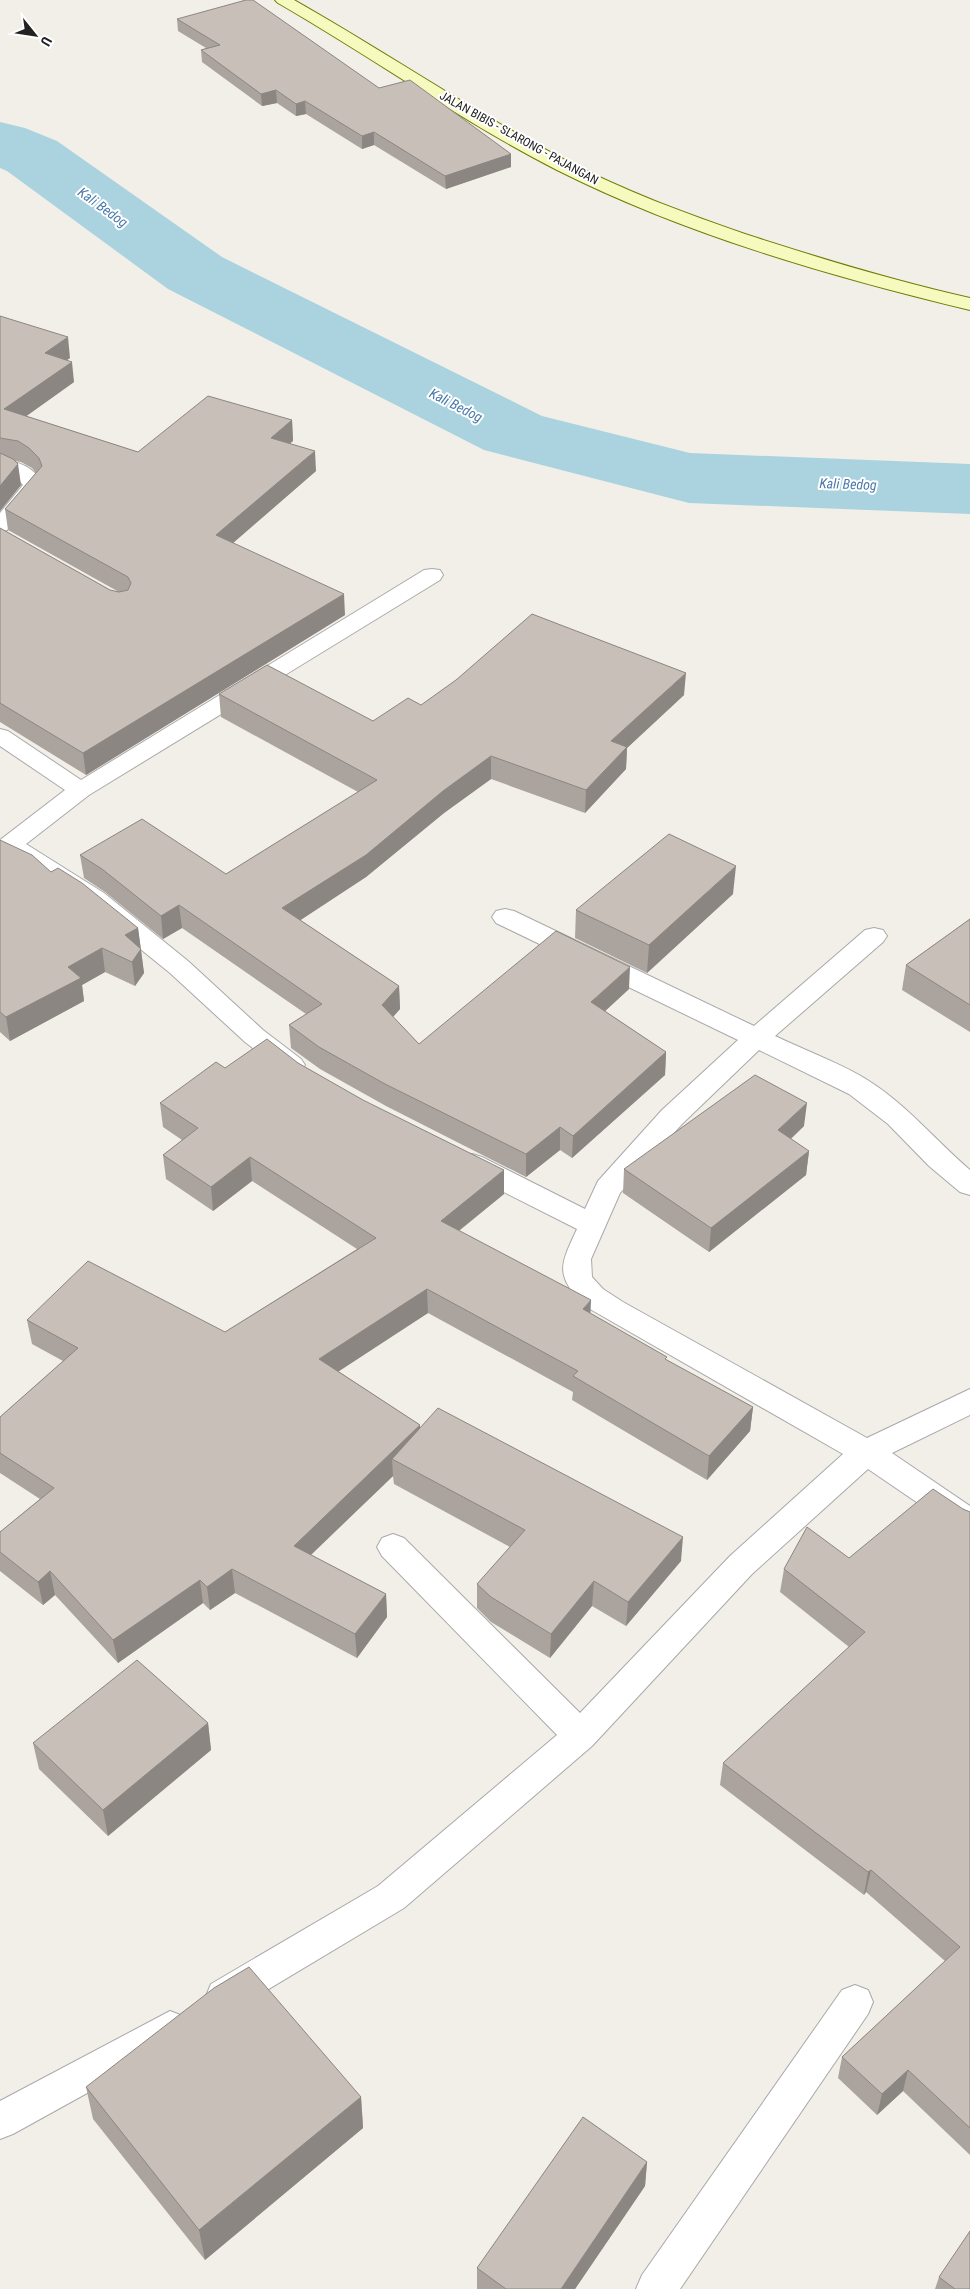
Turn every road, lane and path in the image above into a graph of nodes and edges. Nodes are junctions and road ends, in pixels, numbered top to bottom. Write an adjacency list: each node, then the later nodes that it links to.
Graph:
1 (283, 0): 2 (main road, JALAN BIBIS - SLARONG - PAJANGAN)
2 (970, 304)
3 (0, 464): 4 (street)
4 (3, 534)
5 (432, 575): 7 (street)
6 (0, 736): 7 (street)
7 (81, 790): 8 (street)
8 (6, 848): 12 (street)
9 (505, 917): 11 (street)
10 (874, 936): 11 (street)
11 (756, 1038): 14 (street); 15 (street)
12 (310, 1078)
13 (453, 1155): 15 (street)
14 (970, 1185)
15 (593, 1225): 17 (street)
16 (970, 1401): 17 (street)
17 (866, 1452): 18 (street); 20 (street)
18 (970, 1522)
19 (393, 1547): 20 (street)
20 (580, 1736): 22 (street)
21 (855, 2002): 23 (street)
22 (0, 2121)
23 (656, 2289)

